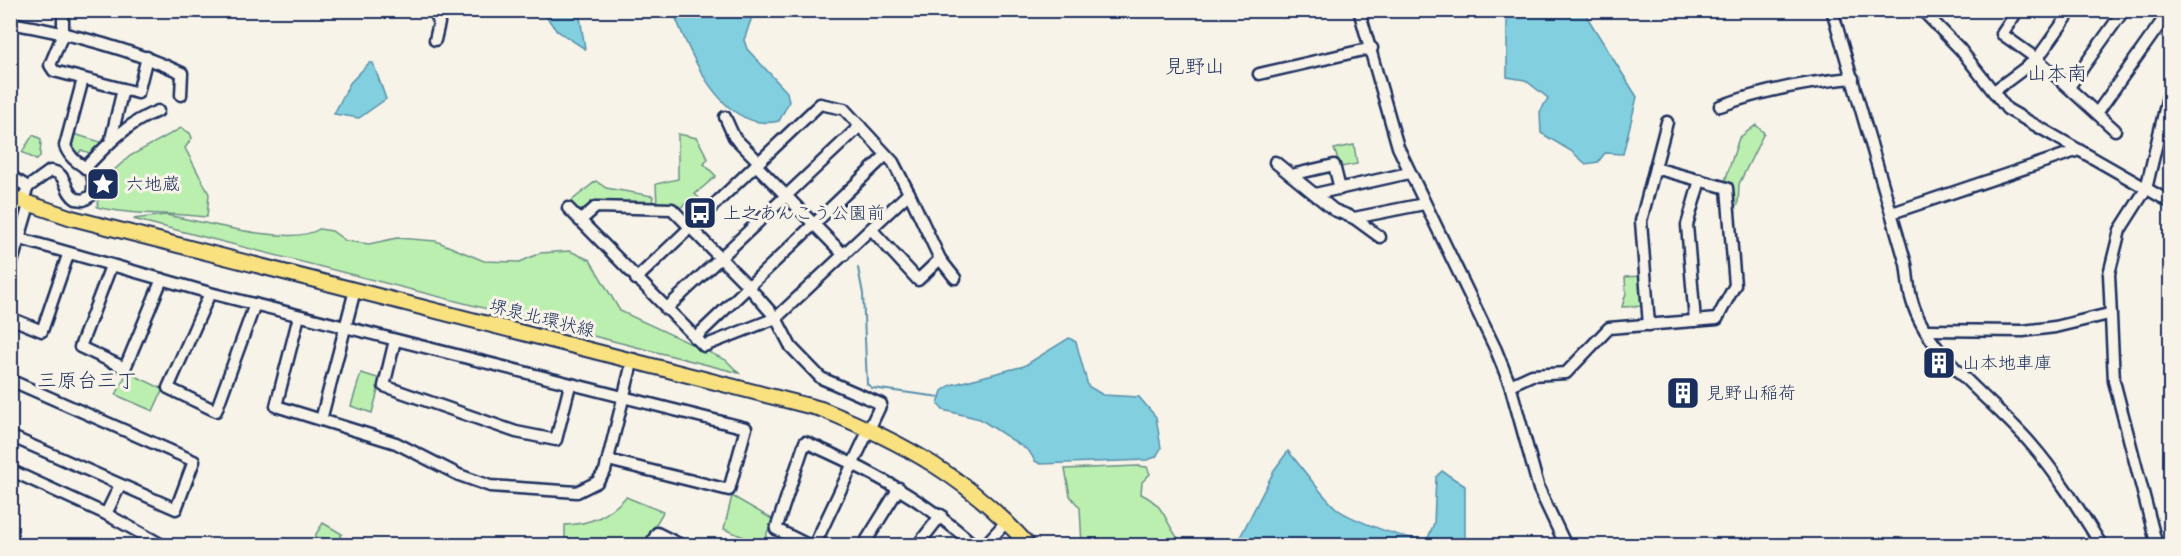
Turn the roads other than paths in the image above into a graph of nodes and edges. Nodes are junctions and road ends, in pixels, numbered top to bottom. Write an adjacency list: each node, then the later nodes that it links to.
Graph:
1 (63, 10): 11 (street)
2 (435, 10): 12 (street)
3 (1359, 10): 13 (street)
4 (1832, 10): 17 (street)
5 (1922, 10): 22 (street)
6 (2018, 10): 15 (street)
7 (2072, 10): 15 (street)
8 (2124, 10): 19 (street)
9 (2170, 10): 26 (street)
10 (10, 23): 11 (street)
11 (63, 34): 14 (street); 18 (street)
12 (435, 40)
13 (1372, 48): 16 (street); 38 (street)
14 (147, 57): 21 (street); 23 (street)
15 (2037, 59): 19 (street); 22 (street)
16 (1259, 74)
17 (1853, 78): 24 (street); 52 (street)
18 (83, 79): 21 (street); 36 (street)
19 (2068, 87): 26 (street)
20 (2170, 88): 44 (street)
21 (123, 89): 31 (street)
22 (1994, 91): 32 (street)
23 (181, 95)
24 (1720, 106)
25 (158, 111): 31 (street)
26 (2097, 113): 30 (street)
27 (725, 117): 35 (street)
28 (1667, 122): 37 (street)
29 (860, 126): 33 (street); 35 (street); 47 (street)
30 (2115, 130)
31 (111, 139): 36 (street)
32 (2079, 150): 44 (street); 52 (street)
33 (886, 155): 45 (street); 55 (street)
34 (1275, 162): 39 (street)
35 (758, 164): 47 (street); 56 (street)
36 (85, 168): 42 (street)
37 (1655, 168): 41 (street); 79 (street)
38 (1409, 173): 43 (street); 50 (street)
39 (1291, 174): 43 (street); 46 (street)
40 (10, 176): 42 (street)
41 (1700, 180): 78 (street); 78 (street)
42 (28, 187): 48 (street)
43 (1340, 189): 46 (street)
44 (2146, 189): 49 (street); 74 (street)
45 (909, 193): 57 (street); 63 (street)
46 (1315, 194): 53 (street)
47 (786, 196): 55 (street); 62 (street)
48 (20, 201): 59 (street); 70 (main road, 堺泉北環状線)
49 (2170, 202)
50 (1424, 204): 53 (street); 87 (street)
51 (568, 208): 54 (street)
52 (1892, 213): 81 (street)
53 (1354, 219): 58 (street)
54 (580, 221): 56 (street); 68 (street)
55 (814, 224): 61 (street); 69 (street)
56 (690, 228): 62 (street); 68 (street)
57 (871, 229): 61 (street); 63 (street)
58 (1380, 237)
59 (14, 238): 60 (street); 65 (street)
60 (68, 255): 64 (street); 76 (street)
61 (844, 255): 77 (street)
62 (721, 258): 69 (street); 73 (street)
63 (940, 259): 66 (street)
64 (111, 266): 67 (street); 67 (street)
65 (10, 269)
66 (955, 278)
67 (162, 279): 71 (street)
68 (636, 279): 73 (street)
69 (748, 286): 77 (street); 82 (street)
70 (355, 290): 80 (street); 84 (main road, 堺泉北環状線)
71 (210, 293): 72 (street); 72 (street)
72 (255, 304): 75 (street)
73 (666, 309): 82 (street)
74 (2109, 314): 81 (street); 111 (street)
75 (299, 316): 80 (street); 89 (street)
76 (10, 318)
77 (776, 318): 82 (street); 90 (street)
78 (1695, 321): 79 (street)
79 (1649, 325): 87 (street)
80 (345, 327): 83 (street); 89 (street)
81 (1925, 330): 110 (street)
82 (695, 338)
83 (395, 340): 86 (street); 86 (street)
84 (633, 359): 88 (street); 90 (main road, 堺泉北環状線)
85 (10, 380): 95 (street)
86 (570, 385): 88 (street)
87 (1509, 385): 109 (street)
88 (624, 398): 92 (street); 92 (street)
89 (321, 420): 92 (street)
90 (870, 429): 93 (street); 99 (main road, 堺泉北環状線)
91 (10, 436): 95 (street)
92 (608, 460)
93 (854, 463): 96 (street); 103 (street); 103 (street)
94 (10, 470): 97 (street)
95 (120, 485): 97 (street)
96 (899, 488): 98 (street); 104 (street)
97 (106, 514): 100 (street)
98 (941, 515): 105 (street); 106 (street)
99 (1007, 521): 107 (street); 108 (main road, 堺泉北環状線)
100 (164, 546)
101 (650, 546): 102 (street)
102 (683, 546)
103 (812, 546)
104 (863, 546)
105 (917, 546)
106 (975, 546)
107 (984, 546)
108 (1029, 546)
109 (1566, 546)
110 (2102, 546)
111 (2157, 546)

